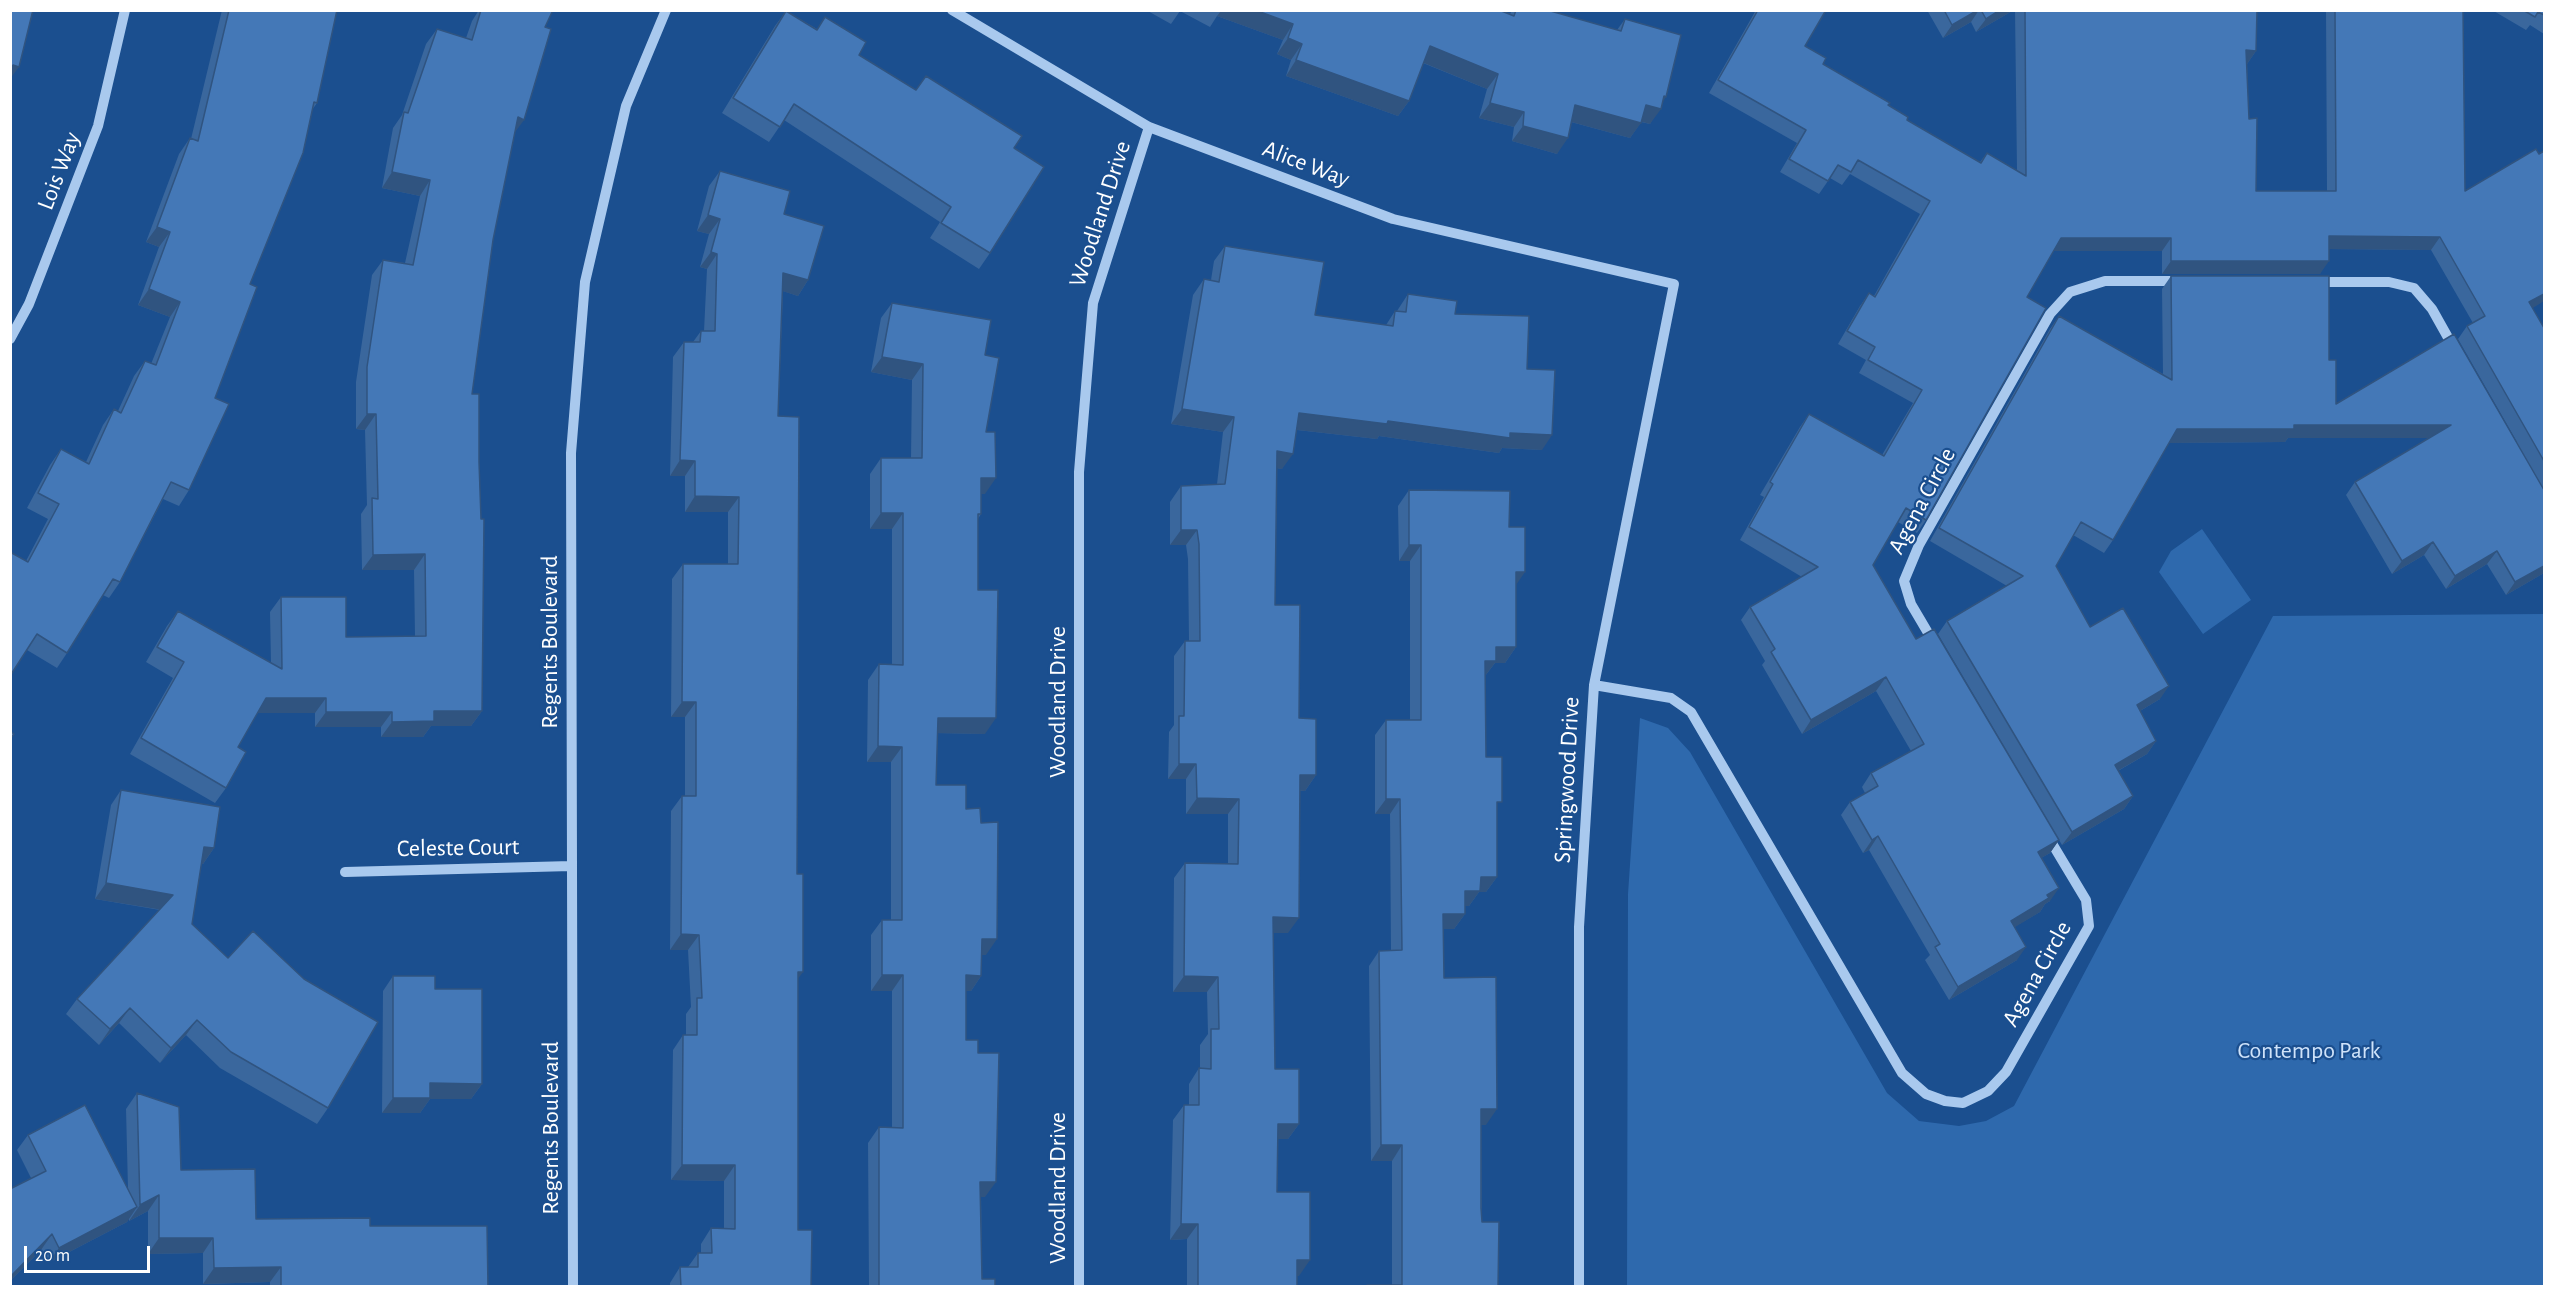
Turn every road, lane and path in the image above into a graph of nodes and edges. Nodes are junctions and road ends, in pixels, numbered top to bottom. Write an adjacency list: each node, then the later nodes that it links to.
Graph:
1 (125, 10): 8 (street, Lois Way)
2 (666, 10): 13 (street, Regents Boulevard)
3 (952, 10): 4 (street, Alice Way)
4 (1149, 127): 7 (street, Alice Way); 16 (street, Woodland Drive)
5 (2189, 281): 10 (street, Agena Circle)
6 (2306, 282): 9 (street)
7 (1674, 284): 11 (street, Springwood Drive)
8 (10, 339)
9 (2461, 359)
10 (1941, 655)
11 (1593, 685): 12 (street, Agena Circle); 17 (street, Springwood Drive)
12 (2044, 828)
13 (571, 866): 14 (street, Celeste Court); 15 (street, Regents Boulevard)
14 (345, 872)
15 (573, 1287)
16 (1080, 1287)
17 (1579, 1287)

